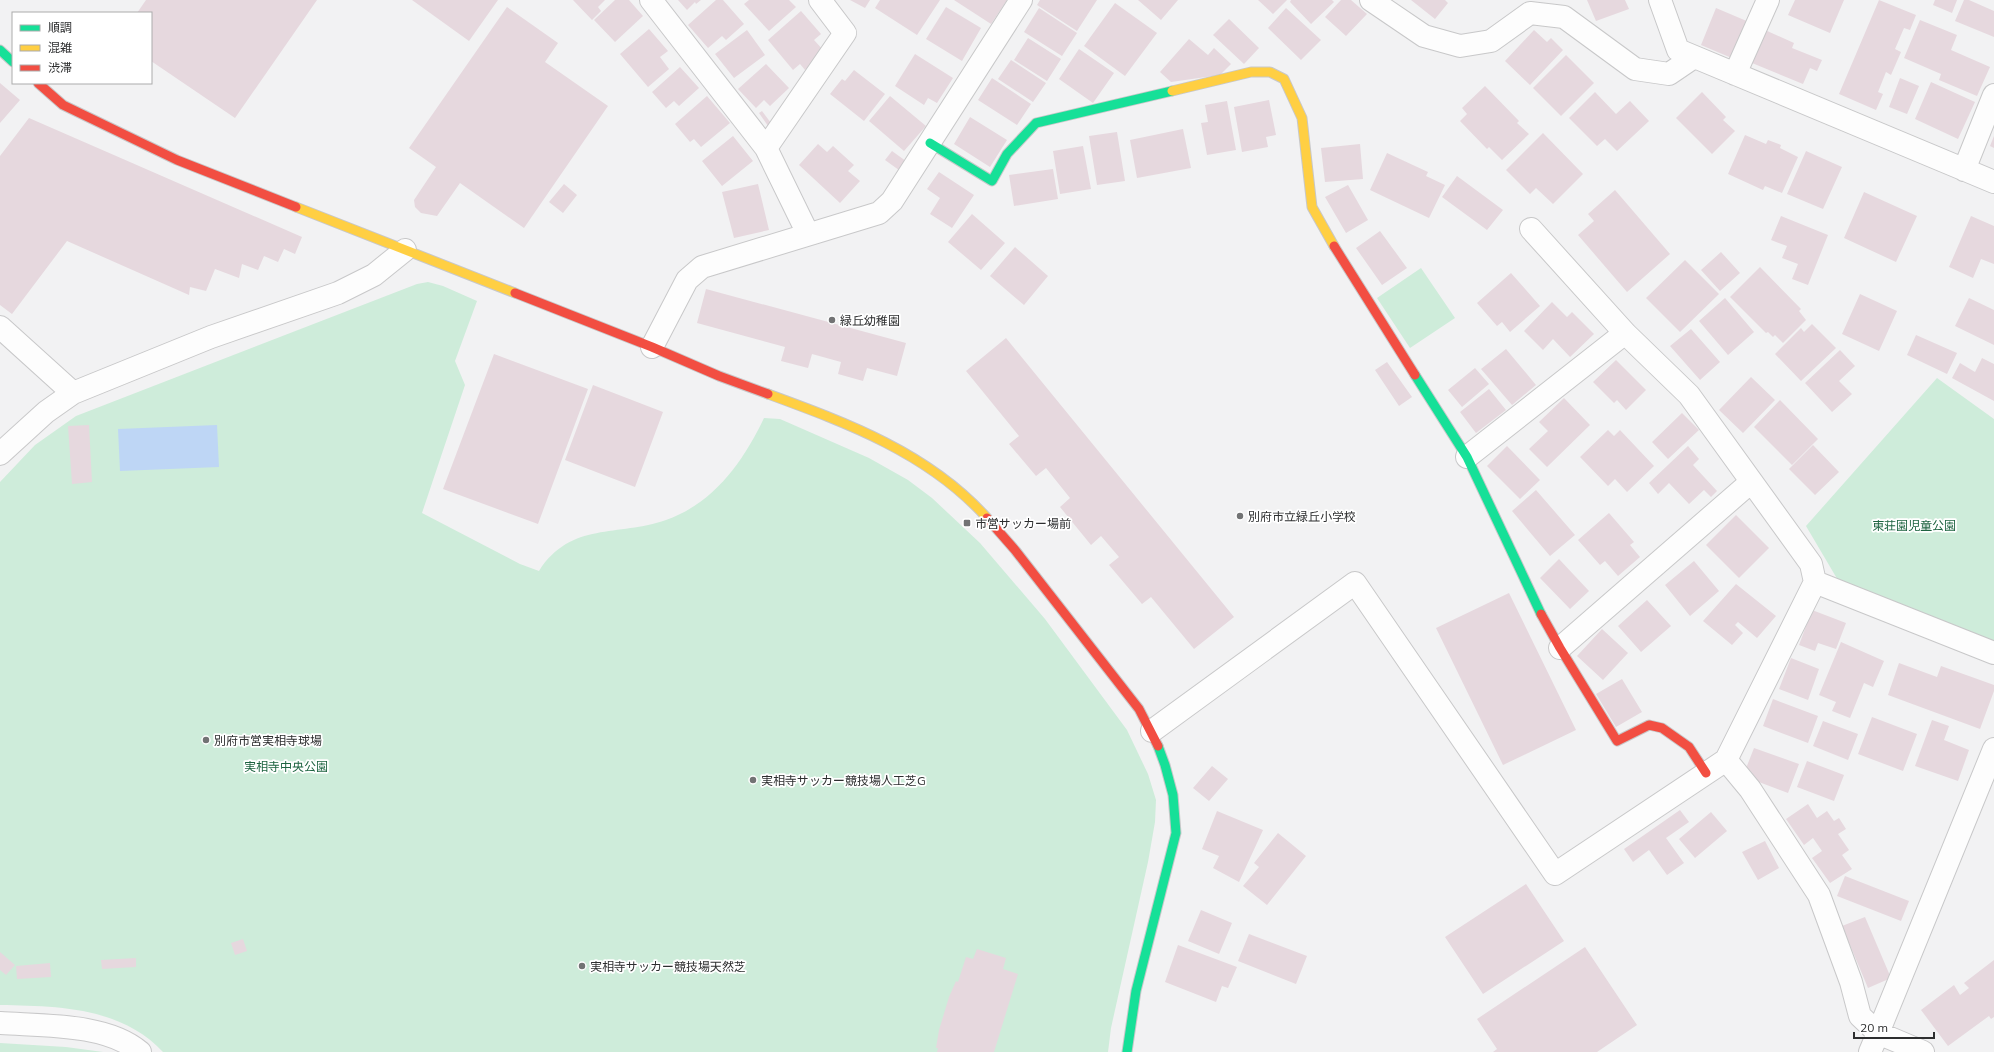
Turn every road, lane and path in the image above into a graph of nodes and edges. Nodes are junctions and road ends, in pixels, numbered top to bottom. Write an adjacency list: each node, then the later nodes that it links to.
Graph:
1 (651, 0): 14 (street)
2 (820, 0): 14 (street)
3 (1021, 0): 13 (street)
4 (1371, 0): 8 (street)
5 (1660, 0): 8 (street)
6 (1768, 0): 10 (street)
7 (0, 50): 9 (street)
8 (1694, 57): 10 (street)
9 (12, 61)
10 (1735, 74): 15 (street)
11 (39, 84): 19 (street)
12 (1994, 95): 15 (street)
13 (930, 143): 18 (street); 25 (street)
14 (766, 148): 18 (street)
15 (1964, 170): 16 (street)
16 (1994, 182)
17 (1531, 229): 21 (street)
18 (808, 234): 22 (street)
19 (405, 250): 22 (street); 23 (street)
20 (0, 327): 23 (street)
21 (1625, 332): 25 (street); 26 (street)
22 (652, 347): 30 (street)
23 (73, 393): 24 (street)
24 (0, 454)
25 (1466, 457): 28 (street)
26 (1751, 482): 27 (street); 28 (street)
27 (1815, 582): 29 (street); 32 (street)
28 (1560, 648): 33 (street)
29 (1994, 654)
30 (1152, 731): 33 (street); 37 (street)
31 (1994, 749): 35 (street)
32 (1726, 760): 33 (street); 35 (street)
33 (1706, 773)
34 (0, 1023): 36 (street)
35 (1874, 1042): 38 (street)
36 (140, 1052)
37 (1127, 1052)
38 (1922, 1052)

